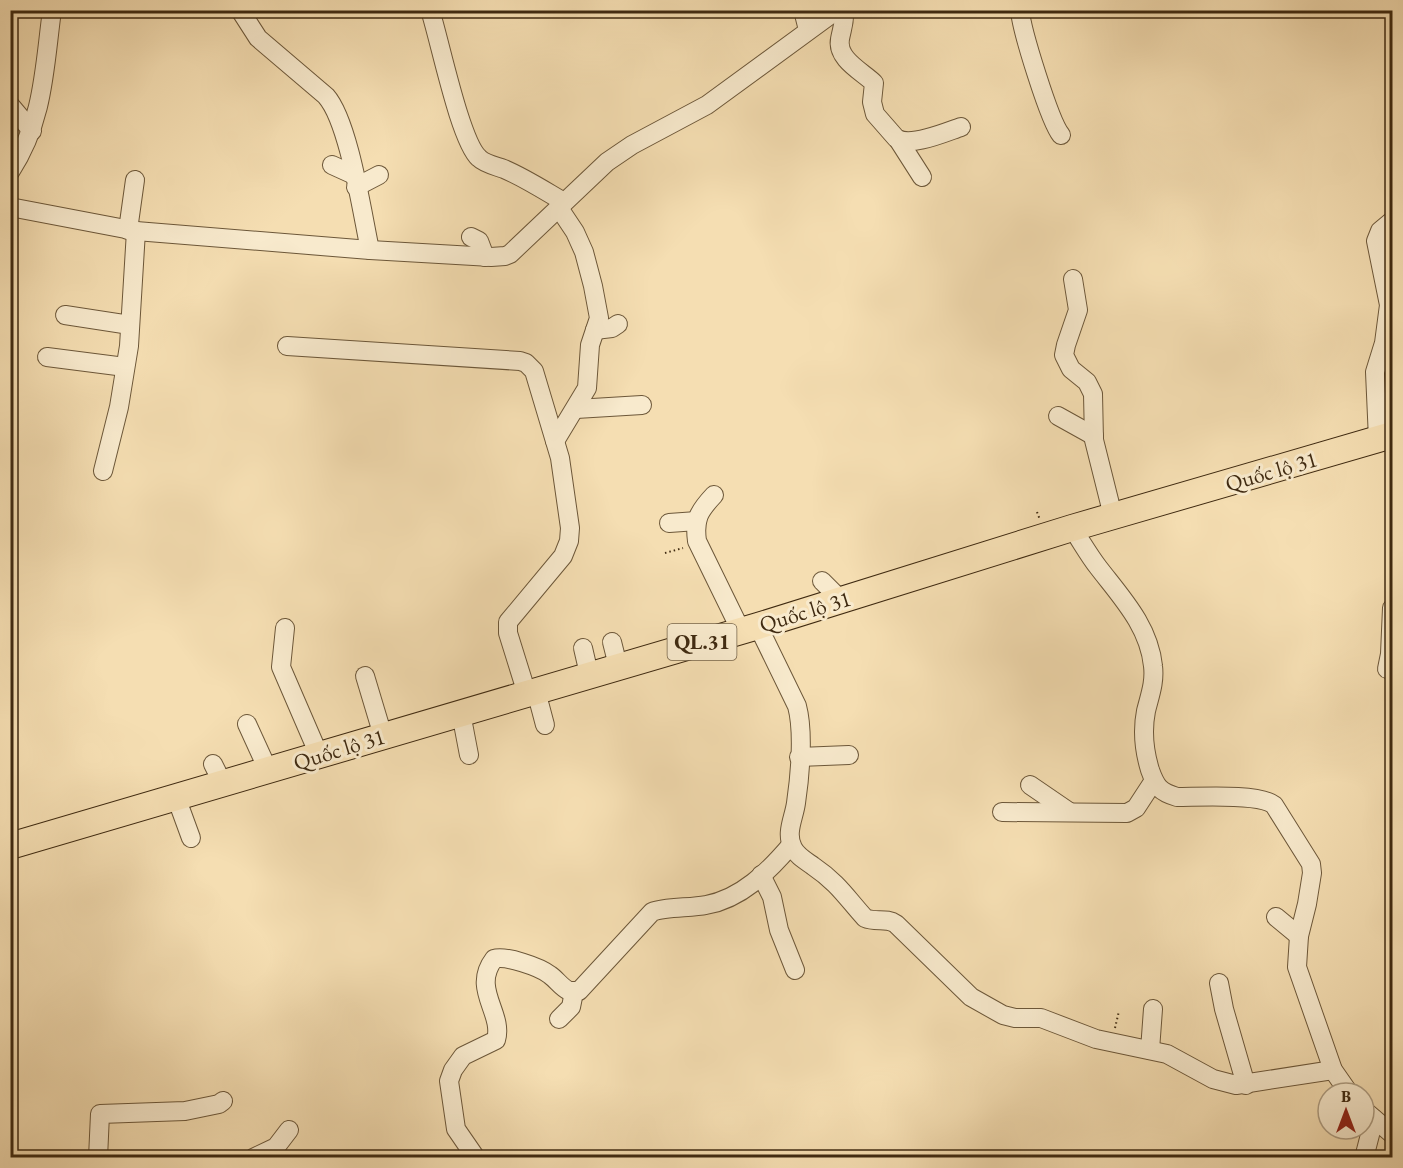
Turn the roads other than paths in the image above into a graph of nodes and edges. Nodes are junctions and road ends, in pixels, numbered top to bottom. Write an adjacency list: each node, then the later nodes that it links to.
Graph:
1 (52, 10): 11 (street)
2 (240, 10): 19 (street)
3 (430, 10): 20 (street)
4 (803, 10): 8 (street)
5 (837, 10): 8 (street)
6 (844, 10): 13 (street)
7 (1020, 10): 12 (street)
8 (808, 30): 20 (street)
9 (10, 105): 11 (street)
10 (961, 127): 13 (street)
11 (32, 131): 15 (street)
12 (1061, 135)
13 (899, 141): 17 (street)
14 (332, 165): 19 (street)
15 (10, 172)
16 (379, 175): 19 (street)
17 (922, 177)
18 (135, 180): 23 (street)
19 (355, 181): 25 (street)
20 (562, 205): 26 (street); 31 (street)
21 (10, 207): 23 (street)
22 (1392, 221): 39 (street)
23 (132, 230): 25 (street); 30 (street)
24 (471, 237): 26 (street)
25 (370, 250): 26 (street)
26 (485, 257)
27 (1073, 279): 38 (street)
28 (65, 315): 30 (street)
29 (618, 324): 31 (street)
30 (130, 325): 34 (street)
31 (595, 330): 36 (street)
32 (287, 346): 40 (street)
33 (47, 357): 34 (street)
34 (125, 367): 41 (street)
35 (642, 405): 36 (street)
36 (576, 409): 40 (street)
37 (1058, 416): 38 (street)
38 (1094, 436): 43 (street)
39 (1386, 436): 43 (highway, Quốc lộ 31 / QL.31)
40 (555, 441): 56 (street)
41 (104, 471)
42 (714, 495): 44 (street)
43 (1113, 516): 46 (highway, Quốc lộ 31 / QL.31)
44 (697, 521): 45 (street); 51 (street)
45 (669, 523)
46 (1072, 528): 48 (highway, Quốc lộ 31 / QL.31); 66 (street)
47 (822, 581): 48 (street)
48 (841, 600): 51 (highway, Quốc lộ 31 / QL.31)
49 (1392, 608): 53 (street)
50 (285, 628): 61 (street)
51 (749, 628): 54 (highway, Quốc lộ 31 / QL.31); 64 (street)
52 (583, 648): 54 (street)
53 (1387, 669)
54 (589, 674): 56 (highway, Quốc lộ 31 / QL.31)
55 (365, 676): 60 (street)
56 (531, 693): 57 (highway, Quốc lộ 31 / QL.31); 59 (street)
57 (461, 713): 60 (highway, Quốc lộ 31 / QL.31); 62 (street)
58 (247, 724): 65 (street)
59 (545, 725)
60 (383, 736): 61 (highway, Quốc lộ 31 / QL.31)
61 (319, 755): 65 (highway, Quốc lộ 31 / QL.31)
62 (469, 755)
63 (849, 755): 64 (street)
64 (799, 757): 72 (street)
65 (268, 770): 68 (highway, Quốc lộ 31 / QL.31)
66 (1153, 782): 69 (street); 76 (street)
67 (1030, 785): 69 (street)
68 (176, 797): 71 (street); 73 (highway, Quốc lộ 31 / QL.31)
69 (1069, 811): 70 (street)
70 (1002, 812)
71 (191, 838)
72 (791, 845): 74 (street); 82 (street)
73 (10, 846)
74 (761, 875): 77 (street); 79 (street)
75 (1276, 917): 76 (street)
76 (1299, 936): 83 (street)
77 (795, 970)
78 (1219, 982): 85 (street)
79 (574, 992): 81 (street); 93 (street)
80 (1152, 1009): 82 (street)
81 (559, 1019)
82 (1150, 1050): 85 (street)
83 (1333, 1070): 84 (street); 85 (street)
84 (1341, 1081)
85 (1246, 1085)
86 (223, 1101): 91 (street)
87 (1376, 1120): 89 (street)
88 (289, 1130): 92 (street)
89 (1392, 1132)
90 (1366, 1141): 94 (street)
91 (98, 1158)
92 (253, 1158)
93 (476, 1158)
94 (1364, 1158)

